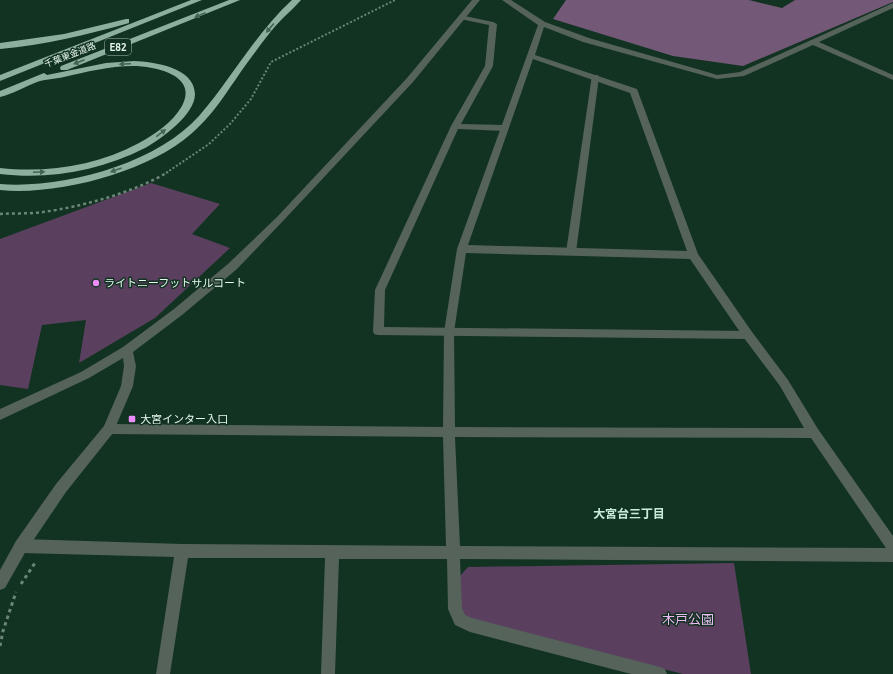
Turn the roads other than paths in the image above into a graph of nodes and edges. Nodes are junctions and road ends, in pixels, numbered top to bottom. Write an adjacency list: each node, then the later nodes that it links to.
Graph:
1 (198, 0): 8 (highway, 千葉東金道路 / E82)
2 (236, 0): 15 (highway, 千葉東金道路 / E82, one-way to 15)
3 (297, 0): 21 (highway, one-way to 21)
4 (476, 0): 7 (street)
5 (506, 0): 9 (street)
6 (893, 4): 10 (street)
7 (463, 17): 18 (street); 27 (street)
8 (151, 18): 11 (highway); 14 (highway, 千葉東金道路 / E82)
9 (542, 24): 10 (street); 12 (street)
10 (813, 42): 16 (street)
11 (0, 46)
12 (531, 56): 13 (street); 19 (street)
13 (594, 76): 23 (street); 24 (street)
14 (0, 78)
15 (37, 78): 17 (highway, 千葉東金道路 / E82); 20 (highway, one-way to 15)
16 (893, 78)
17 (0, 94)
18 (455, 126): 19 (street); 25 (street)
19 (505, 128): 22 (street)
20 (0, 171)
21 (0, 187)
22 (462, 250): 23 (street); 25 (street)
23 (571, 252): 24 (street)
24 (693, 255): 26 (street)
25 (449, 332): 26 (street); 30 (street)
26 (748, 335): 31 (street)
27 (127, 350): 28 (street); 29 (street)
28 (0, 415)
29 (109, 429): 30 (street); 32 (street)
30 (449, 432): 31 (street); 36 (street)
31 (814, 432): 33 (street)
32 (22, 546): 34 (street); 38 (street)
33 (893, 546)
34 (182, 551): 35 (street); 39 (street)
35 (332, 552): 36 (street); 40 (street)
36 (453, 554): 37 (street); 41 (street)
37 (893, 555)
38 (0, 583)
39 (163, 674)
40 (328, 674)
41 (660, 674)

